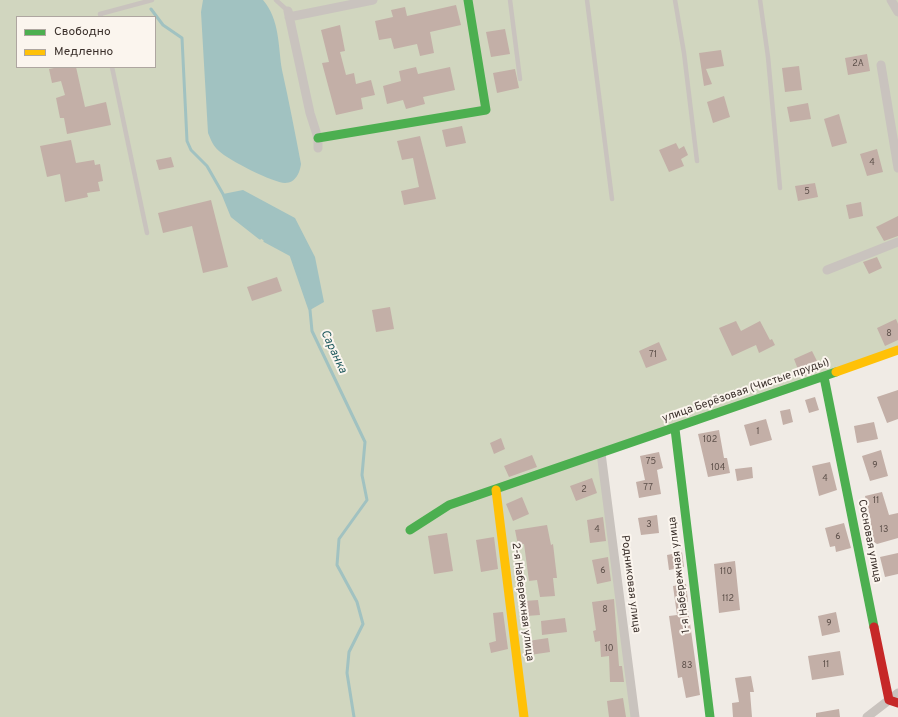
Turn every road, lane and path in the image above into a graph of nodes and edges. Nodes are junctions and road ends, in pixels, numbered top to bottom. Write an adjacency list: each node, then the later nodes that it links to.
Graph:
1 (152, 0): 12 (lane)
2 (276, 0): 11 (lane)
3 (373, 0): 11 (street)
4 (468, 0): 16 (street)
5 (510, 0): 15 (lane)
6 (587, 0): 21 (lane)
7 (675, 0): 18 (lane)
8 (760, 0): 20 (lane)
9 (891, 0): 10 (street)
10 (898, 12)
11 (289, 14): 16 (street)
12 (101, 16)
13 (881, 65): 19 (street)
14 (112, 68): 22 (lane)
15 (520, 80)
16 (318, 138): 17 (street)
17 (318, 148)
18 (697, 161)
19 (898, 168)
20 (780, 188)
21 (612, 199)
22 (146, 233)
23 (898, 242): 24 (street)
24 (827, 270)
25 (898, 350): 26 (street, улица Берёзовая (Чистые пруды))
26 (824, 377): 27 (street, улица Берёзовая (Чистые пруды)); 32 (street, Сосновая улица)
27 (675, 429): 28 (street, улица Берёзовая (Чистые пруды)); 36 (street, 1-я Набережная улица)
28 (601, 454): 29 (street, улица Берёзовая (Чистые пруды)); 35 (street, Родниковая улица)
29 (496, 490): 30 (street, улица Берёзовая (Чистые пруды)); 34 (street, 2-я Набережная улица)
30 (410, 530)
31 (898, 693): 32 (street)
32 (889, 700): 33 (street); 37 (street)
33 (898, 703)
34 (524, 717)
35 (635, 717)
36 (710, 717)
37 (867, 717)

